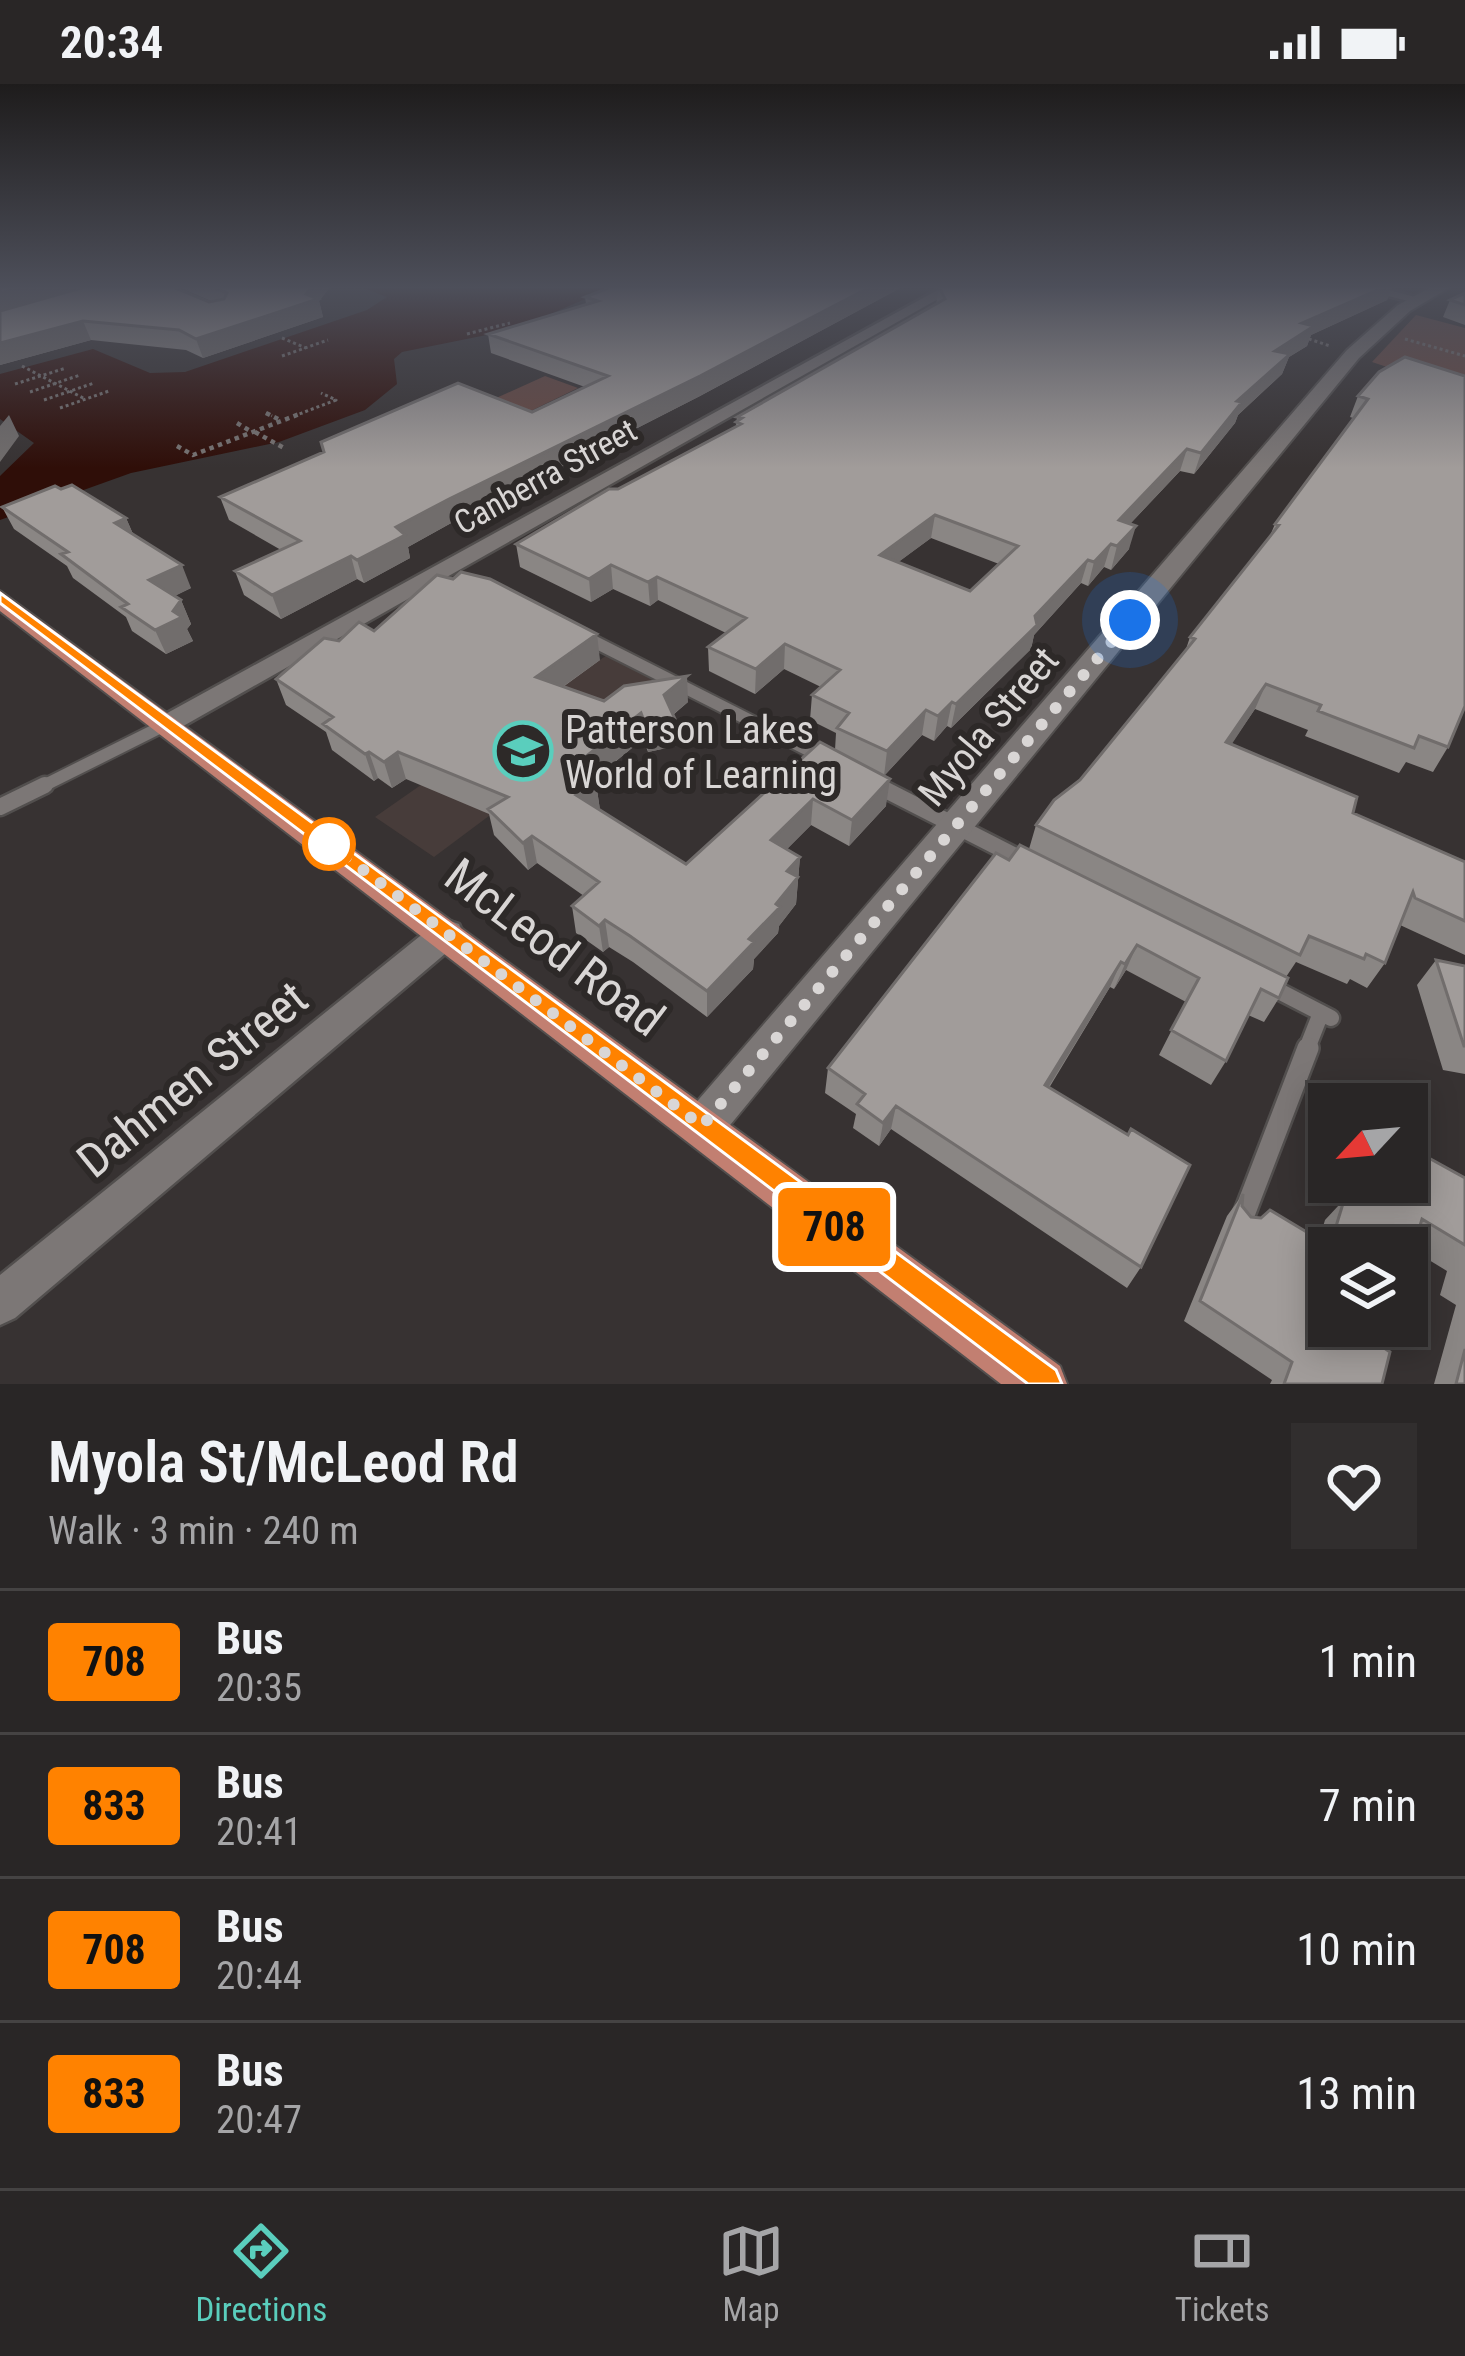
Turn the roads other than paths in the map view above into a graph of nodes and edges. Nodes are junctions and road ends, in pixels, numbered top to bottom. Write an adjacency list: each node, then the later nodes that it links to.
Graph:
1 (849, 347): 5 (street, Canberra Street)
2 (1360, 347): 9 (street, Myola Street)
3 (0, 599): 5 (main road, McLeod Road)
4 (571, 630): 6 (lane)
5 (169, 723): 8 (lane); 11 (main road, McLeod Road)
6 (842, 767)
7 (862, 778): 9 (lane)
8 (0, 807)
9 (956, 826): 10 (lane); 13 (street, Myola Street)
10 (1053, 875)
11 (447, 933): 13 (main road, McLeod Road); 15 (street, Dahmen Street)
12 (1239, 970): 14 (lane)
13 (702, 1126): 16 (main road, McLeod Road)
14 (1240, 1225)
15 (0, 1303)
16 (1042, 1384)

